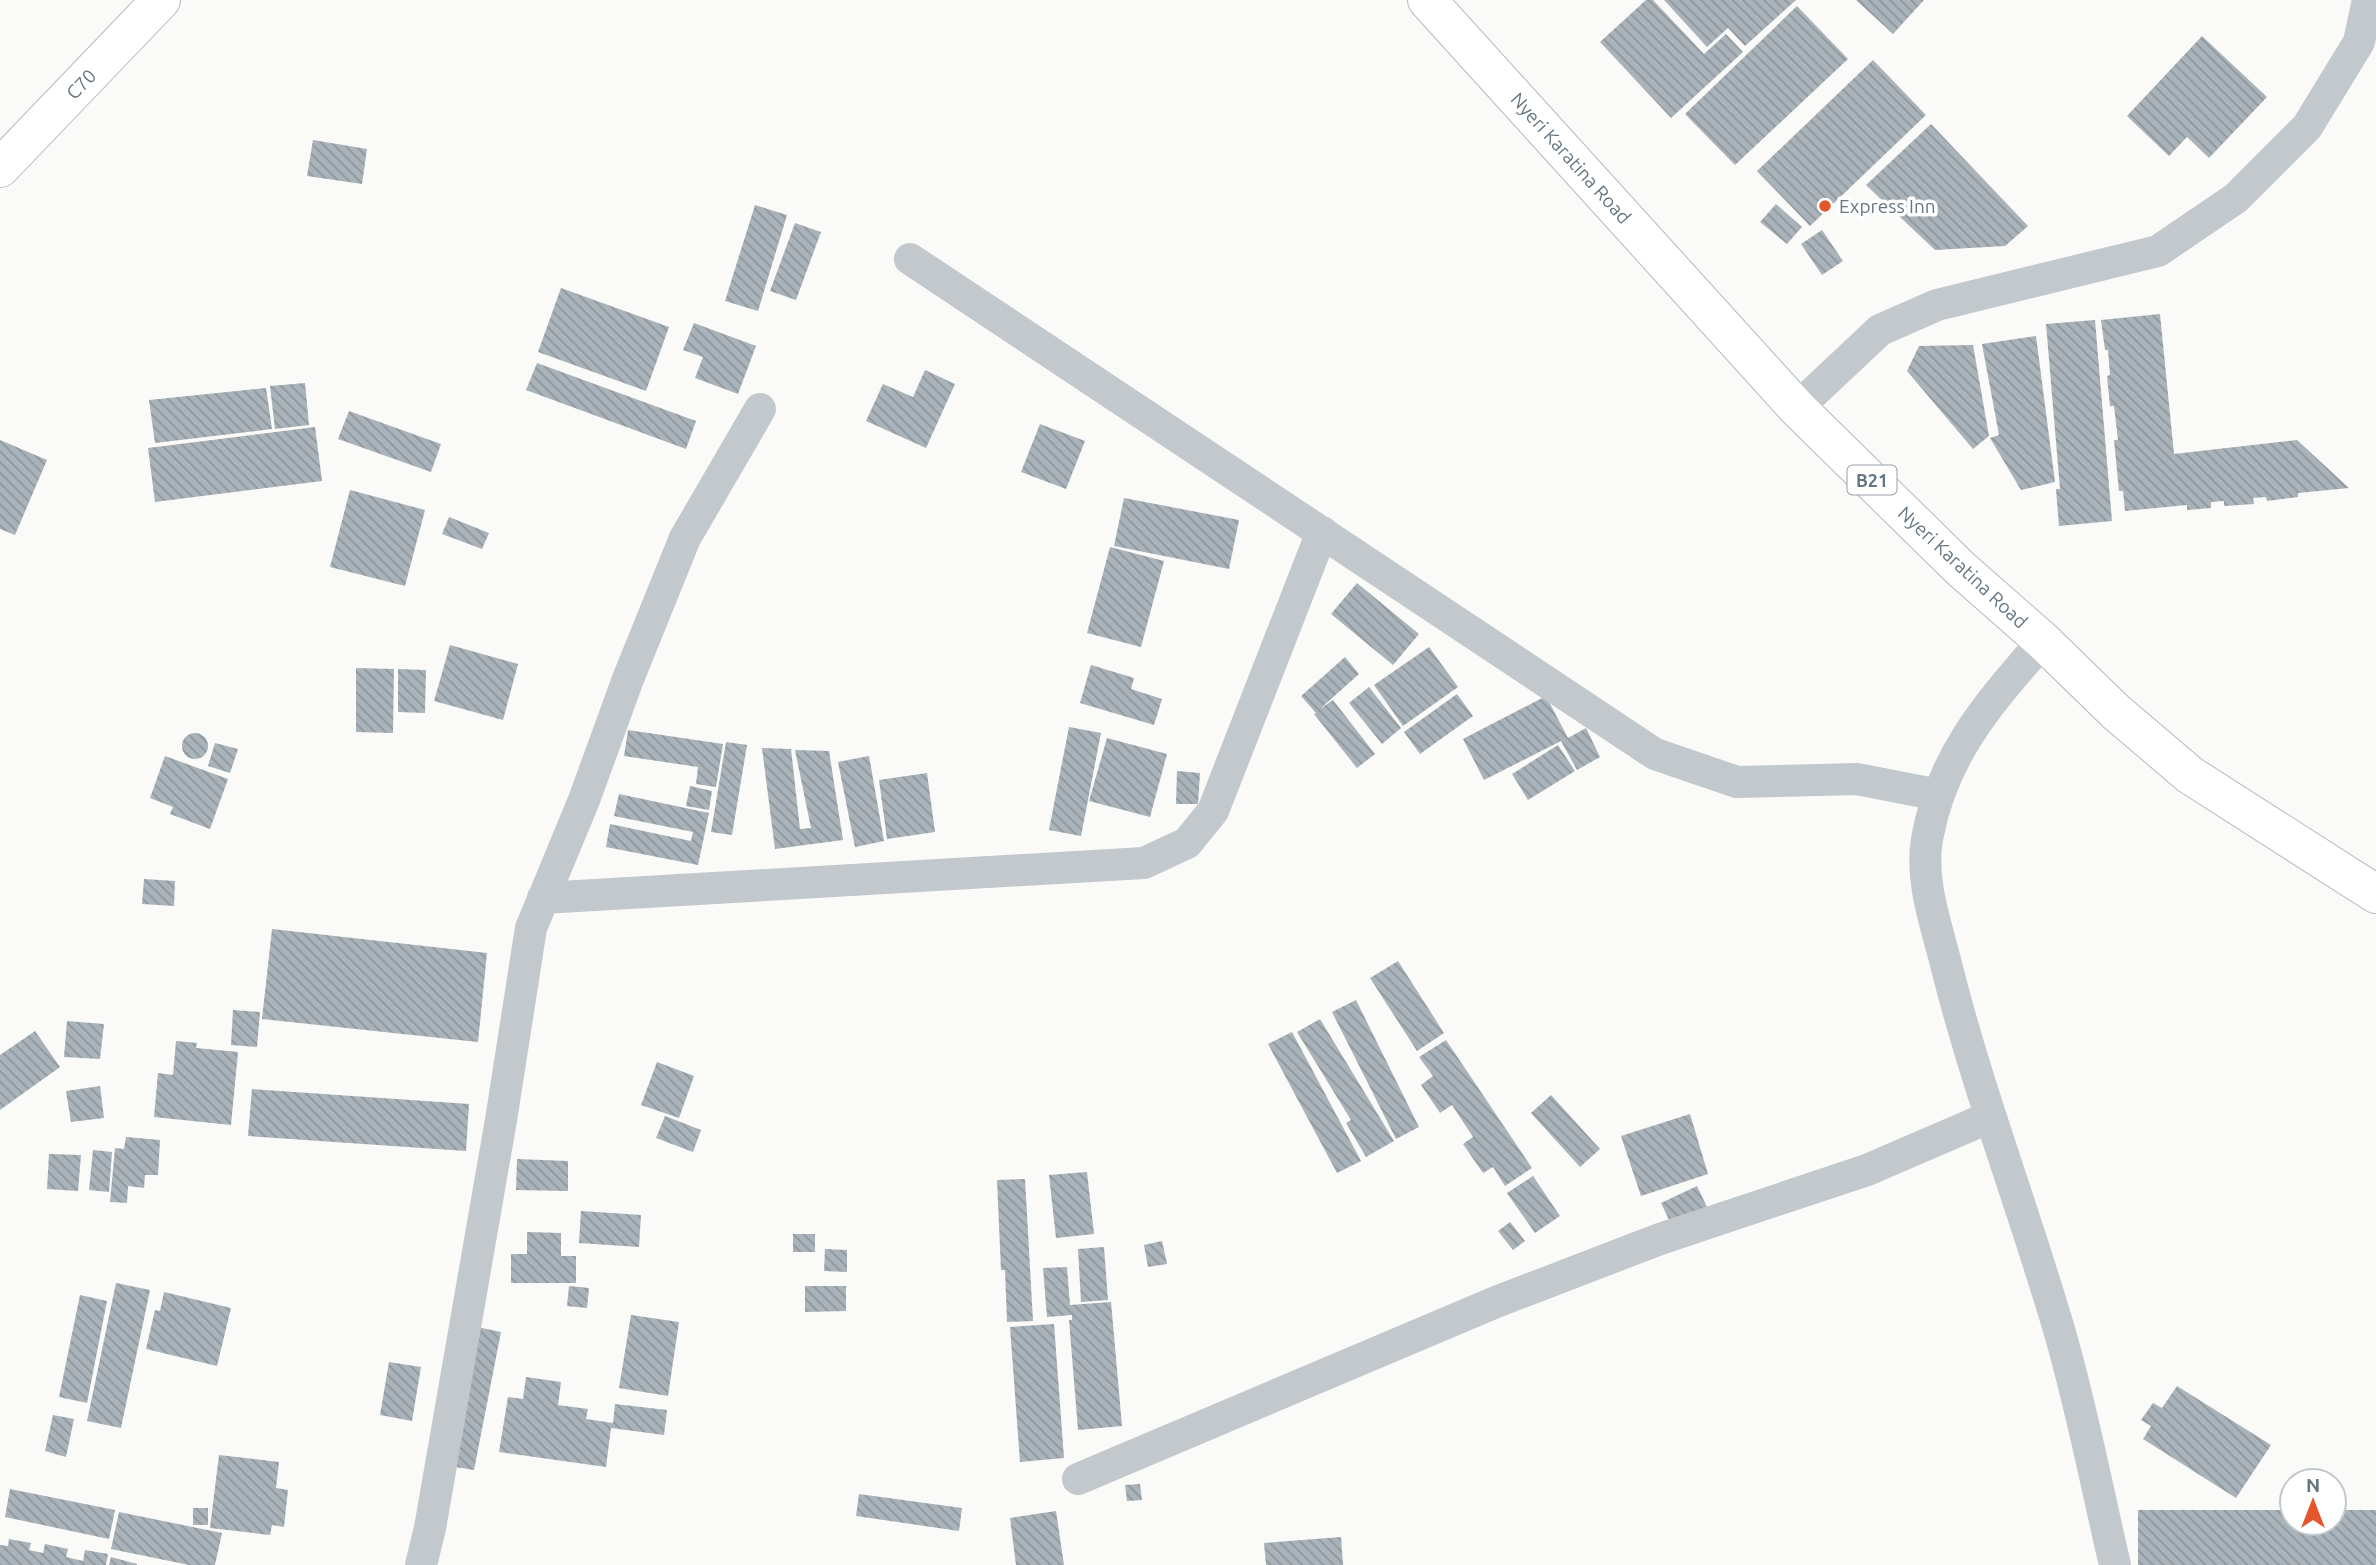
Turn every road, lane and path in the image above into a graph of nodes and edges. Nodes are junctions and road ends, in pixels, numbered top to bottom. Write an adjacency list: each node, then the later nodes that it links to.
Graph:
1 (161, 0): 4 (main road, C70 / C70)
2 (1427, 0): 6 (main road, Nyeri Karatina Road / B21)
3 (2368, 0): 6 (street)
4 (0, 168)
5 (910, 259): 8 (street)
6 (1797, 408): 9 (main road, Nyeri Karatina Road / B21)
7 (760, 409): 12 (street)
8 (1322, 532): 10 (street); 12 (street)
9 (2043, 640): 10 (street); 11 (main road, Nyeri Karatina Road / B21)
10 (1939, 795): 13 (street)
11 (2376, 894)
12 (543, 898): 15 (street)
13 (1990, 1117): 14 (street); 16 (street)
14 (1078, 1479)
15 (421, 1565)
16 (2115, 1565)

